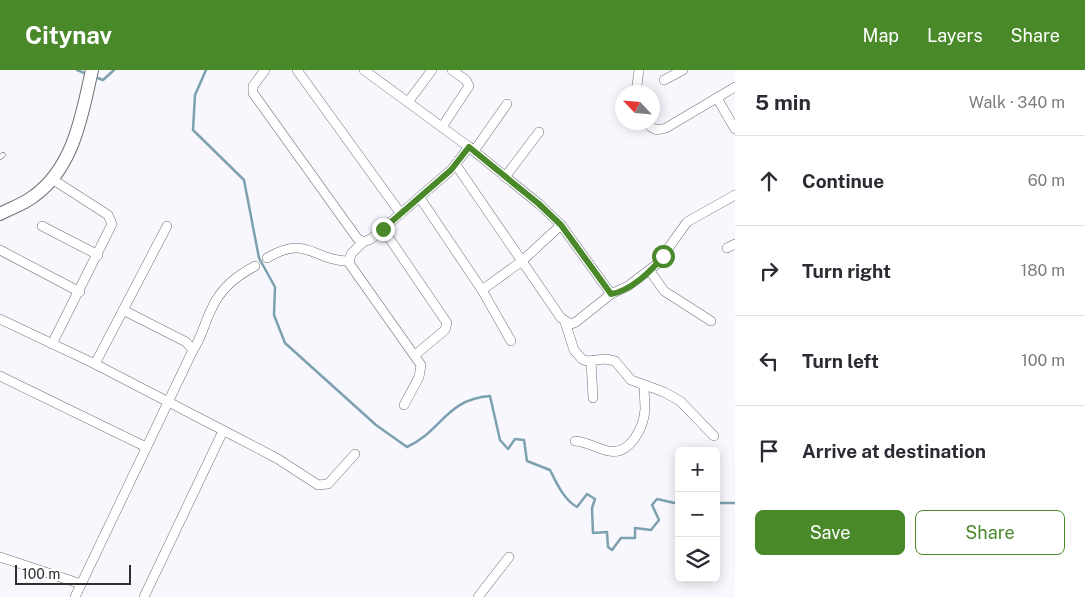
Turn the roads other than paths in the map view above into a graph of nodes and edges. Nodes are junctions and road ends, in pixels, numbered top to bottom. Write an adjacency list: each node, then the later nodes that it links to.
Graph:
1 (265, 70): 31 (street)
2 (297, 70): 26 (street)
3 (432, 70): 13 (street)
4 (452, 70): 15 (street)
5 (639, 70): 10 (street)
6 (682, 70): 9 (street)
7 (370, 72): 13 (street)
8 (91, 74): 22 (street)
9 (664, 80)
10 (637, 85)
11 (735, 88): 12 (street)
12 (717, 98): 16 (street); 17 (street)
13 (408, 102): 15 (street)
14 (507, 104): 19 (street)
15 (442, 127): 19 (street)
16 (735, 129)
17 (660, 130)
18 (539, 132): 21 (street)
19 (472, 149): 20 (street); 21 (street)
20 (456, 165): 24 (street); 36 (street)
21 (505, 177): 27 (street)
22 (52, 179): 25 (street); 33 (street)
23 (735, 195): 38 (street)
24 (420, 198): 26 (street); 39 (street)
25 (0, 214)
26 (401, 214): 30 (street)
27 (561, 225): 36 (street); 41 (street)
28 (42, 226): 33 (street)
29 (167, 226): 42 (street)
30 (383, 229): 31 (street); 49 (street)
31 (363, 242): 35 (street)
32 (0, 250): 40 (street)
33 (98, 255): 40 (street)
34 (267, 258): 35 (street)
35 (349, 261): 49 (street)
36 (522, 261): 39 (street); 45 (street)
37 (255, 266): 48 (street)
38 (650, 270): 41 (street); 44 (street)
39 (482, 290): 46 (street)
40 (80, 292): 47 (street)
41 (611, 294): 45 (street)
42 (123, 310): 48 (street); 51 (street)
43 (0, 318): 47 (street)
44 (710, 320)
45 (565, 322): 50 (street)
46 (511, 341)
47 (52, 344): 51 (street)
48 (193, 350): 55 (street)
49 (415, 355): 56 (street)
50 (591, 361): 53 (street); 54 (street)
51 (95, 364): 55 (street)
52 (0, 376): 60 (street)
53 (644, 386): 58 (street); 59 (street)
54 (593, 398)
55 (168, 403): 57 (street); 60 (street)
56 (404, 405)
57 (223, 431): 61 (street); 66 (street)
58 (714, 436)
59 (574, 441)
60 (146, 447): 64 (street)
61 (355, 454)
62 (0, 557): 64 (street)
63 (509, 557): 67 (street)
64 (81, 584): 65 (street)
65 (75, 597)
66 (144, 597)
67 (478, 597)

